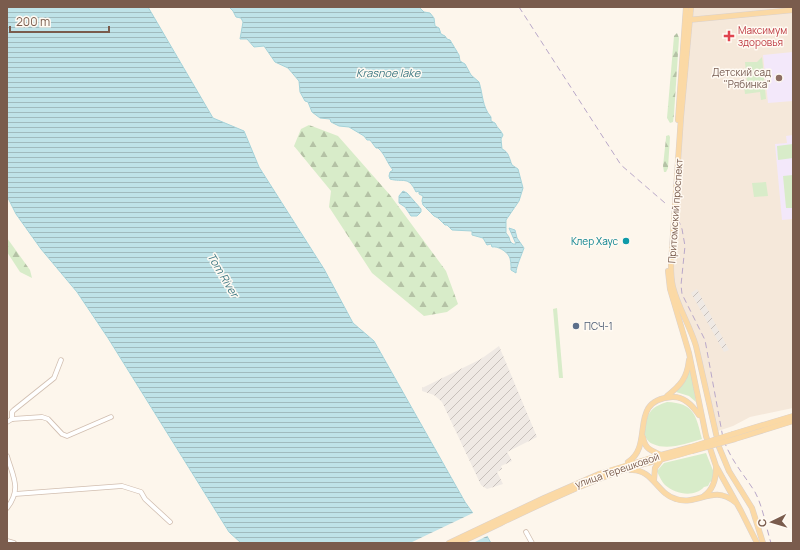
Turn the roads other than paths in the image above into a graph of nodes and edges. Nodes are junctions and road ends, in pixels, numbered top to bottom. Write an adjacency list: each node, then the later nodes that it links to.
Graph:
1 (686, 7): 4 (main road, Притомский проспект)
2 (691, 7): 4 (main road, Притомский проспект)
3 (793, 10): 4 (main road)
4 (688, 20): 5 (main road, Притомский проспект); 6 (main road, Притомский проспект)
5 (692, 331): 6 (main road); 27 (main road, Притомский проспект)
6 (683, 332): 7 (main road, Притомский проспект)
7 (689, 354): 9 (main road); 12 (main road, Притомский проспект)
8 (62, 360): 13 (street)
9 (666, 397): 12 (main road); 16 (main road)
10 (793, 416): 17 (main road, улица Терешковой)
11 (111, 417): 13 (street)
12 (701, 417): 20 (main road, Притомский проспект)
13 (12, 419): 14 (street)
14 (7, 422)
15 (793, 422): 17 (main road, улица Терешковой)
16 (642, 428): 19 (main road); 21 (main road)
17 (734, 437): 19 (main road, улица Терешковой, bridge)
18 (7, 456): 23 (street)
19 (661, 457): 21 (main road, улица Терешковой); 22 (main road)
20 (716, 466): 24 (main road); 25 (main road, Притомский проспект)
21 (623, 468): 22 (main road); 29 (main road, улица Терешковой)
22 (654, 480): 24 (main road)
23 (15, 494): 26 (street); 30 (street)
24 (704, 496): 25 (main road)
25 (737, 504): 28 (main road, Притомский проспект)
26 (7, 508)
27 (752, 508): 28 (main road); 38 (main road, Притомский проспект)
28 (741, 511): 37 (main road, Притомский проспект)
29 (508, 517): 34 (main road, улица Терешковой); 35 (main road, улица Терешковой)
30 (170, 522)
31 (526, 532): 36 (street)
32 (7, 541): 33 (street)
33 (14, 543)
34 (449, 543)
35 (459, 543)
36 (532, 543)
37 (756, 543)
38 (763, 543)

